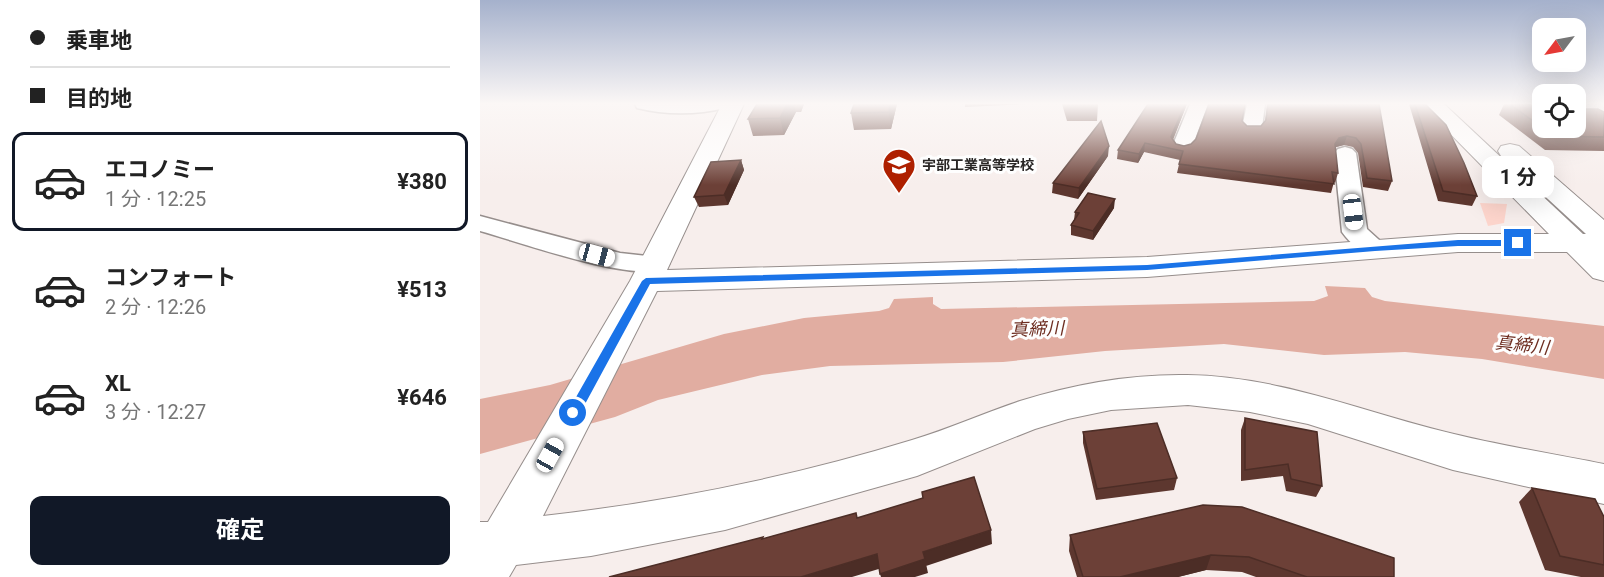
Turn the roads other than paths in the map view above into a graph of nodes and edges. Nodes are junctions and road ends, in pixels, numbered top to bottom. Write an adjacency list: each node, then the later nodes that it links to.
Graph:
1 (720, 131): 12 (street)
2 (1188, 131): 5 (street)
3 (1462, 131): 9 (street)
4 (1487, 131): 8 (street)
5 (1182, 147)
6 (1345, 153): 10 (street)
7 (480, 223): 12 (street)
8 (1604, 235)
9 (1589, 243): 10 (street); 11 (street)
10 (1375, 248): 12 (street)
11 (1604, 271)
12 (651, 272): 14 (street)
13 (1604, 484): 14 (street)
14 (487, 556)

